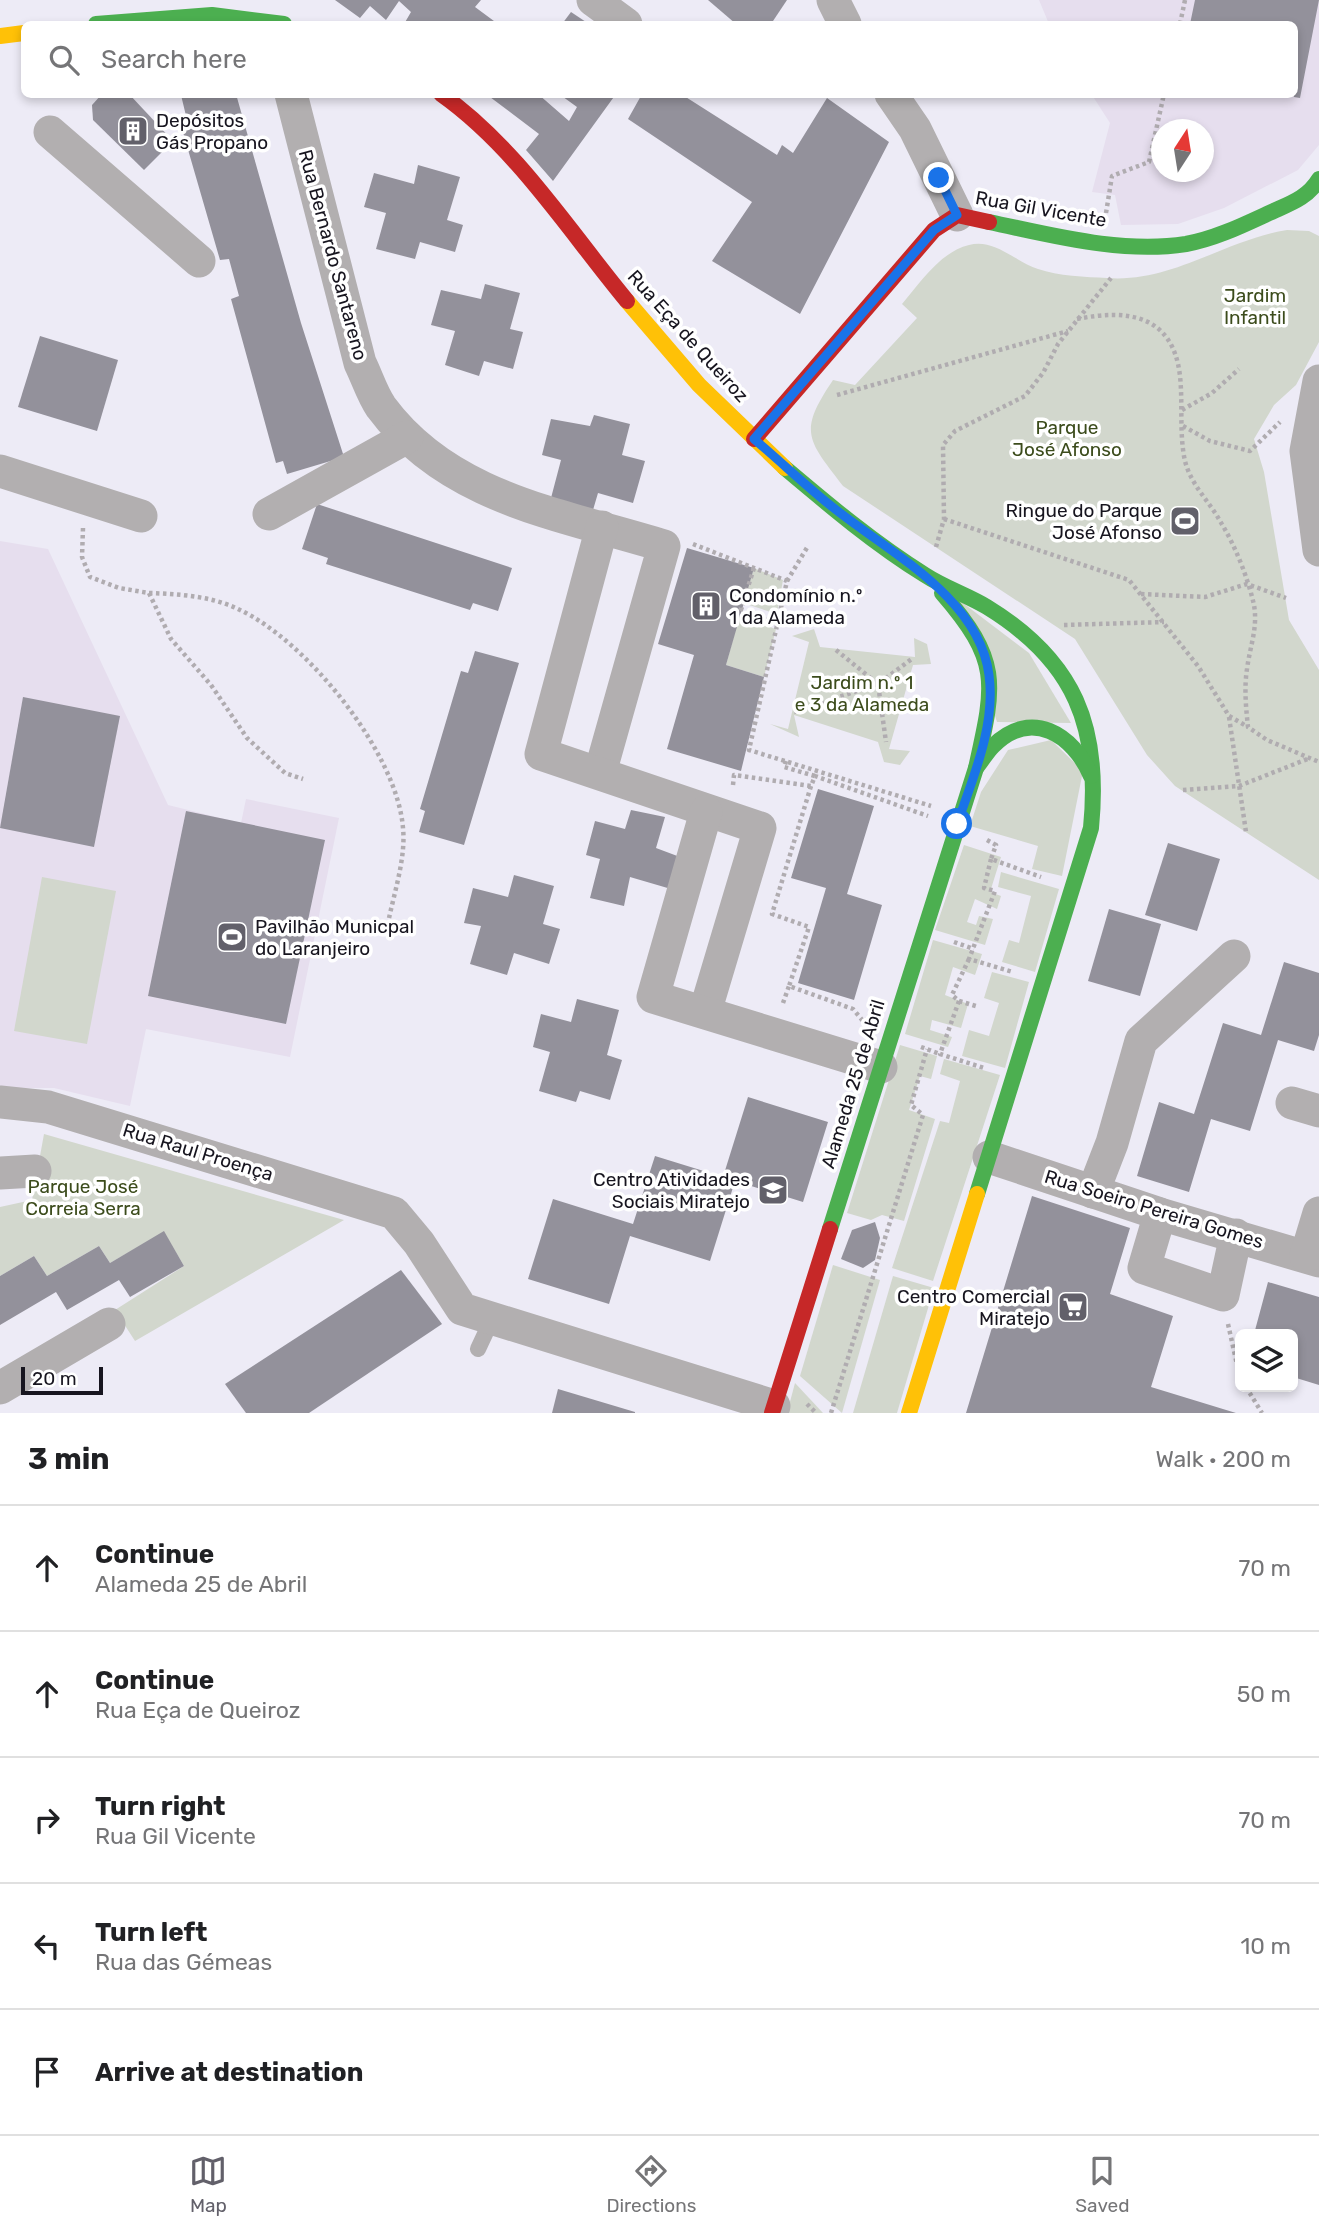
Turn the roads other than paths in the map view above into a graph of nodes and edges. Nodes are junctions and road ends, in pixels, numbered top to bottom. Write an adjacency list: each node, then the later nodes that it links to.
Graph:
1 (593, 0): 5 (street)
2 (833, 0): 6 (street)
3 (135, 21): 4 (main road)
4 (260, 21)
5 (622, 21)
6 (844, 21)
7 (21, 33): 8 (main road)
8 (0, 36)
9 (291, 98): 17 (street, Rua Bernardo Santareno)
10 (447, 98): 18 (main road, Rua Eça de Queiroz)
11 (894, 98): 14 (street)
12 (50, 132): 15 (street)
13 (1316, 192): 14 (main road, Rua Gil Vicente)
14 (957, 215): 18 (main road, Rua Gil Vicente)
15 (199, 261)
16 (1319, 381): 20 (street)
17 (407, 437): 21 (street); 23 (street, Rua Bernardo Santareno)
18 (754, 439): 25 (main road, Rua Eça de Queiroz)
19 (0, 471): 22 (street)
20 (1315, 497): 24 (street)
21 (269, 514)
22 (141, 516)
23 (603, 527): 27 (street); 27 (street, Rua Bernardo Santareno)
24 (1319, 550)
25 (930, 578): 26 (main road, Alameda 25 de Abril); 28 (main road, Alameda 25 de Abril)
26 (976, 768): 28 (main road, Alameda 25 de Abril); 32 (main road, Alameda 25 de Abril)
27 (600, 773): 29 (street)
28 (1096, 792): 34 (main road, Alameda 25 de Abril)
29 (706, 812): 31 (street); 31 (street)
30 (1234, 956): 37 (street)
31 (705, 1012): 32 (street)
32 (881, 1067): 46 (main road, Alameda 25 de Abril)
33 (0, 1102): 42 (street, Rua Raul Proença)
34 (989, 1157): 37 (street, Rua Soeiro Pereira Gomes); 47 (main road, Alameda 25 de Abril)
35 (35, 1171): 36 (street)
36 (0, 1173)
37 (1094, 1192): 39 (street, Rua Soeiro Pereira Gomes)
38 (1319, 1213): 41 (street)
39 (1160, 1214): 40 (street, Rua Soeiro Pereira Gomes); 40 (street)
40 (1236, 1236): 41 (street, Rua Soeiro Pereira Gomes)
41 (1313, 1258)
42 (492, 1319): 44 (lane); 46 (street)
43 (109, 1324): 45 (street)
44 (478, 1349)
45 (0, 1388)
46 (773, 1409)
47 (909, 1413)

